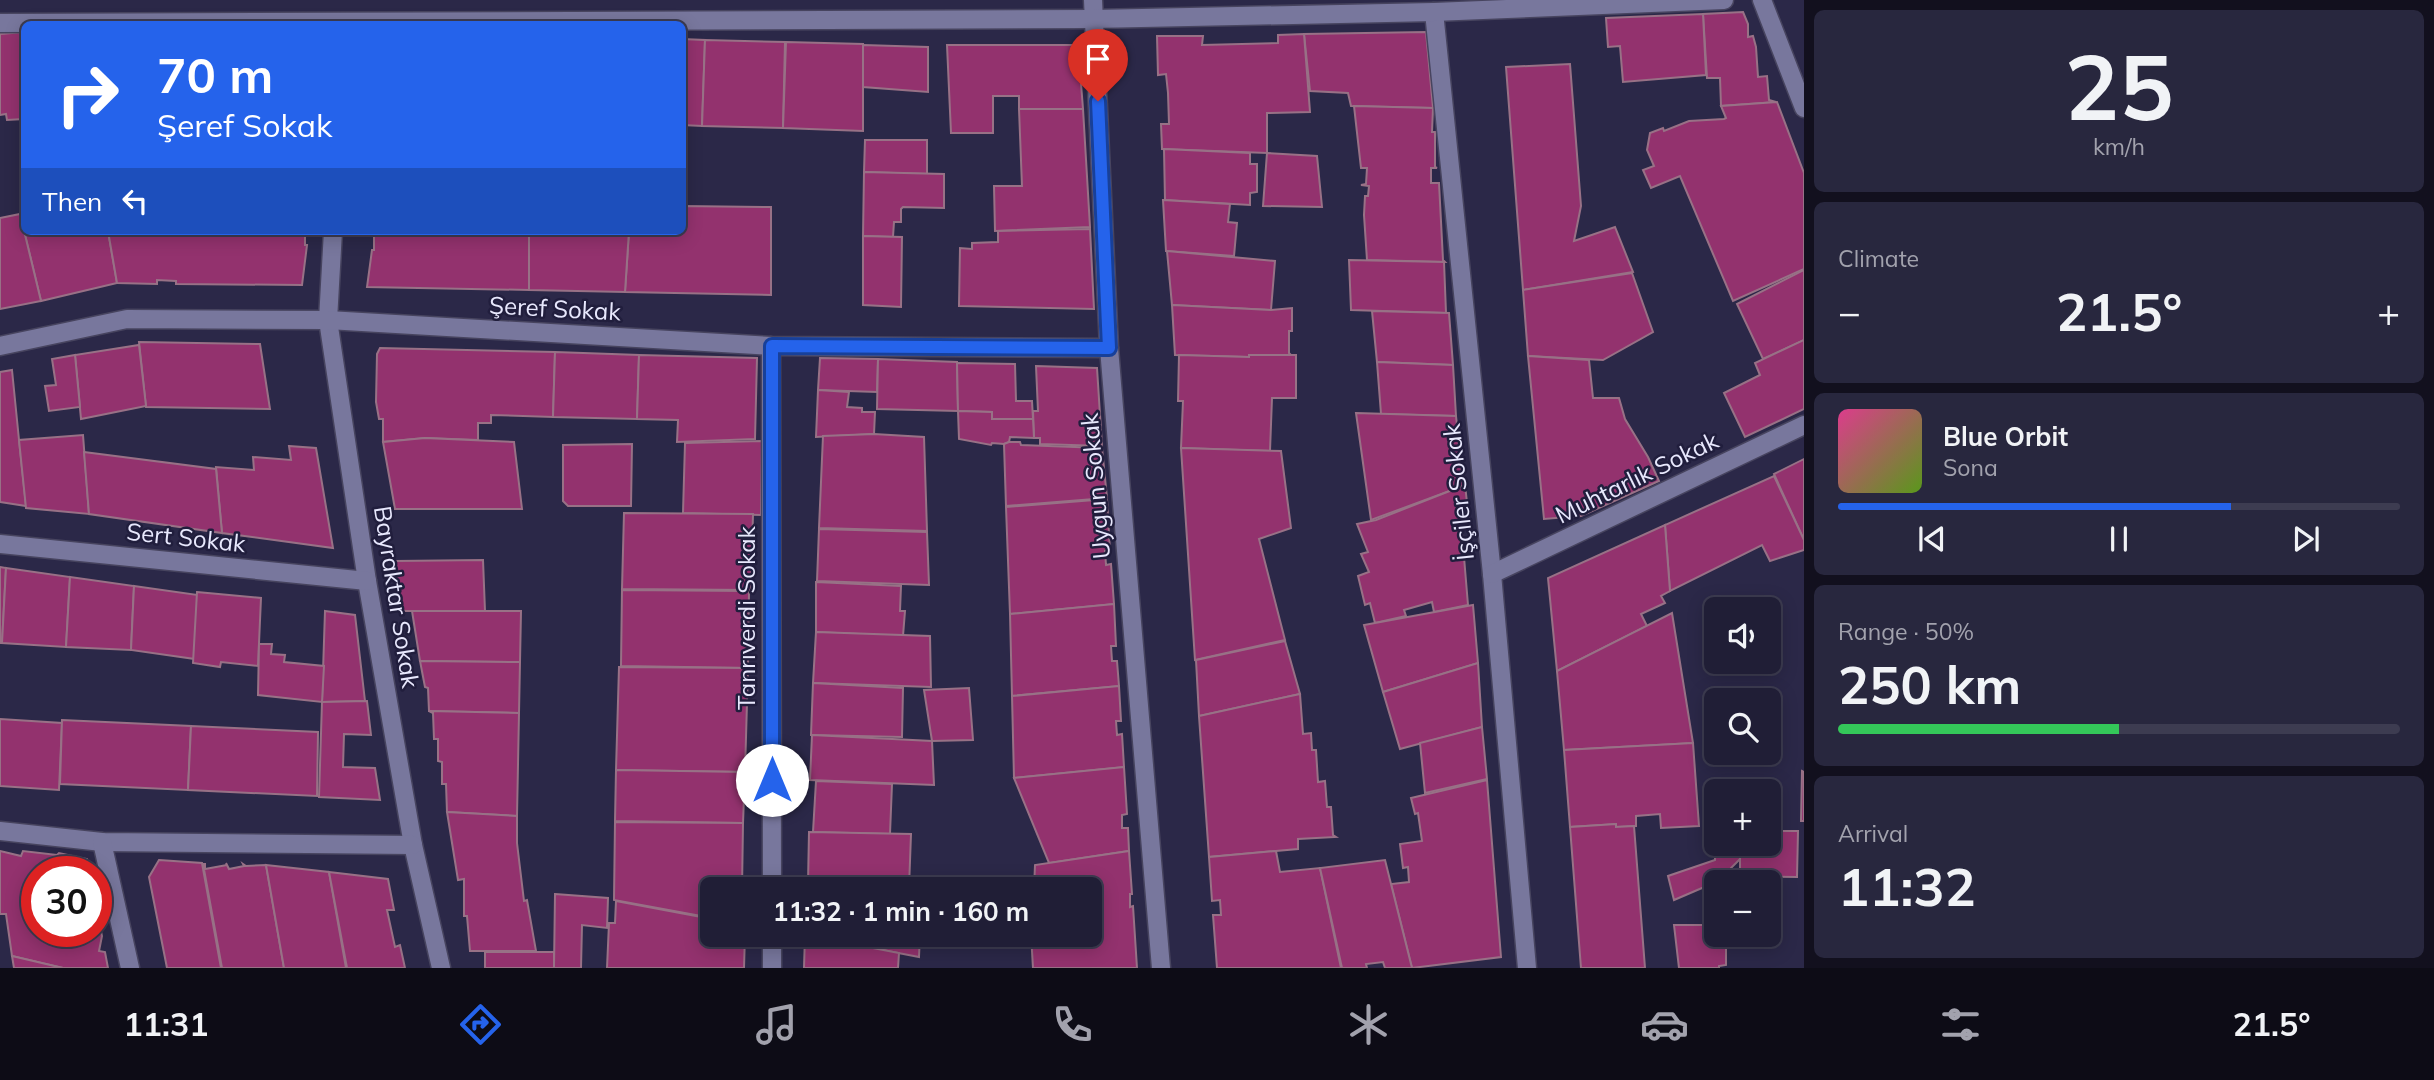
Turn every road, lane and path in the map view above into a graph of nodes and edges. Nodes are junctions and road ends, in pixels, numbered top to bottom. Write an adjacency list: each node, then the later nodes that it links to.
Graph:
1 (1093, 0): 5 (street, Uygun Sokak)
2 (1724, 0): 4 (street)
3 (1762, 0): 9 (street)
4 (1434, 12): 5 (street); 17 (street, İşçiler Sokak)
5 (1094, 19): 6 (street); 14 (street, Uygun Sokak)
6 (686, 21)
7 (0, 23): 8 (street)
8 (21, 23)
9 (1804, 108)
10 (334, 235): 11 (street, Bayraktar Sokak)
11 (328, 320): 12 (street, Şeref Sokak); 13 (street, Şeref Sokak); 18 (street, Bayraktar Sokak)
12 (0, 346)
13 (772, 346): 14 (street, Şeref Sokak); 22 (street, Tanrıverdi Sokak)
14 (1109, 348): 27 (street, Uygun Sokak)
15 (1804, 425): 17 (street, Muhtarlık Sokak)
16 (0, 544): 18 (street, Sert Sokak)
17 (1492, 575): 28 (street, İşçiler Sokak)
18 (367, 581): 21 (street, Bayraktar Sokak)
19 (0, 831): 20 (street)
20 (102, 842): 21 (street); 24 (street)
21 (413, 845): 25 (street, Bayraktar Sokak)
22 (772, 877)
23 (772, 947): 26 (street)
24 (130, 968)
25 (441, 968)
26 (772, 968)
27 (1161, 968)
28 (1527, 968)

